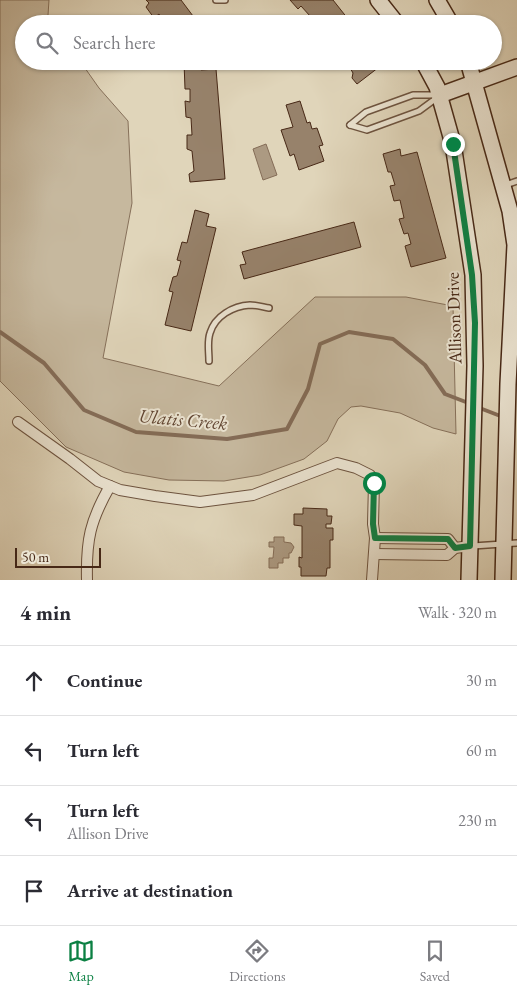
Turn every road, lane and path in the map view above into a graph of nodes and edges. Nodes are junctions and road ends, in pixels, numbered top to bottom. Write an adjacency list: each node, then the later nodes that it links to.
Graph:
1 (216, 0): 2 (lane)
2 (225, 0)
3 (378, 0): 5 (main road)
4 (437, 0): 6 (main road)
5 (390, 15)
6 (446, 15)
7 (517, 66): 10 (main road)
8 (428, 70): 11 (main road, Allison Drive)
9 (471, 70): 10 (main road)
10 (475, 83): 11 (main road); 12 (main road)
11 (440, 95): 11 (lane); 19 (main road, Allison Drive)
12 (510, 183): 18 (main road)
13 (269, 308): 14 (lane)
14 (209, 360)
15 (18, 422): 16 (street)
16 (110, 486): 17 (street); 21 (street)
17 (375, 538): 19 (street); 20 (street)
18 (510, 544): 19 (lane); 24 (main road)
19 (462, 547): 20 (street); 23 (main road, Allison Drive)
20 (374, 554): 22 (street)
21 (87, 580)
22 (372, 580)
23 (469, 580)
24 (502, 580)

